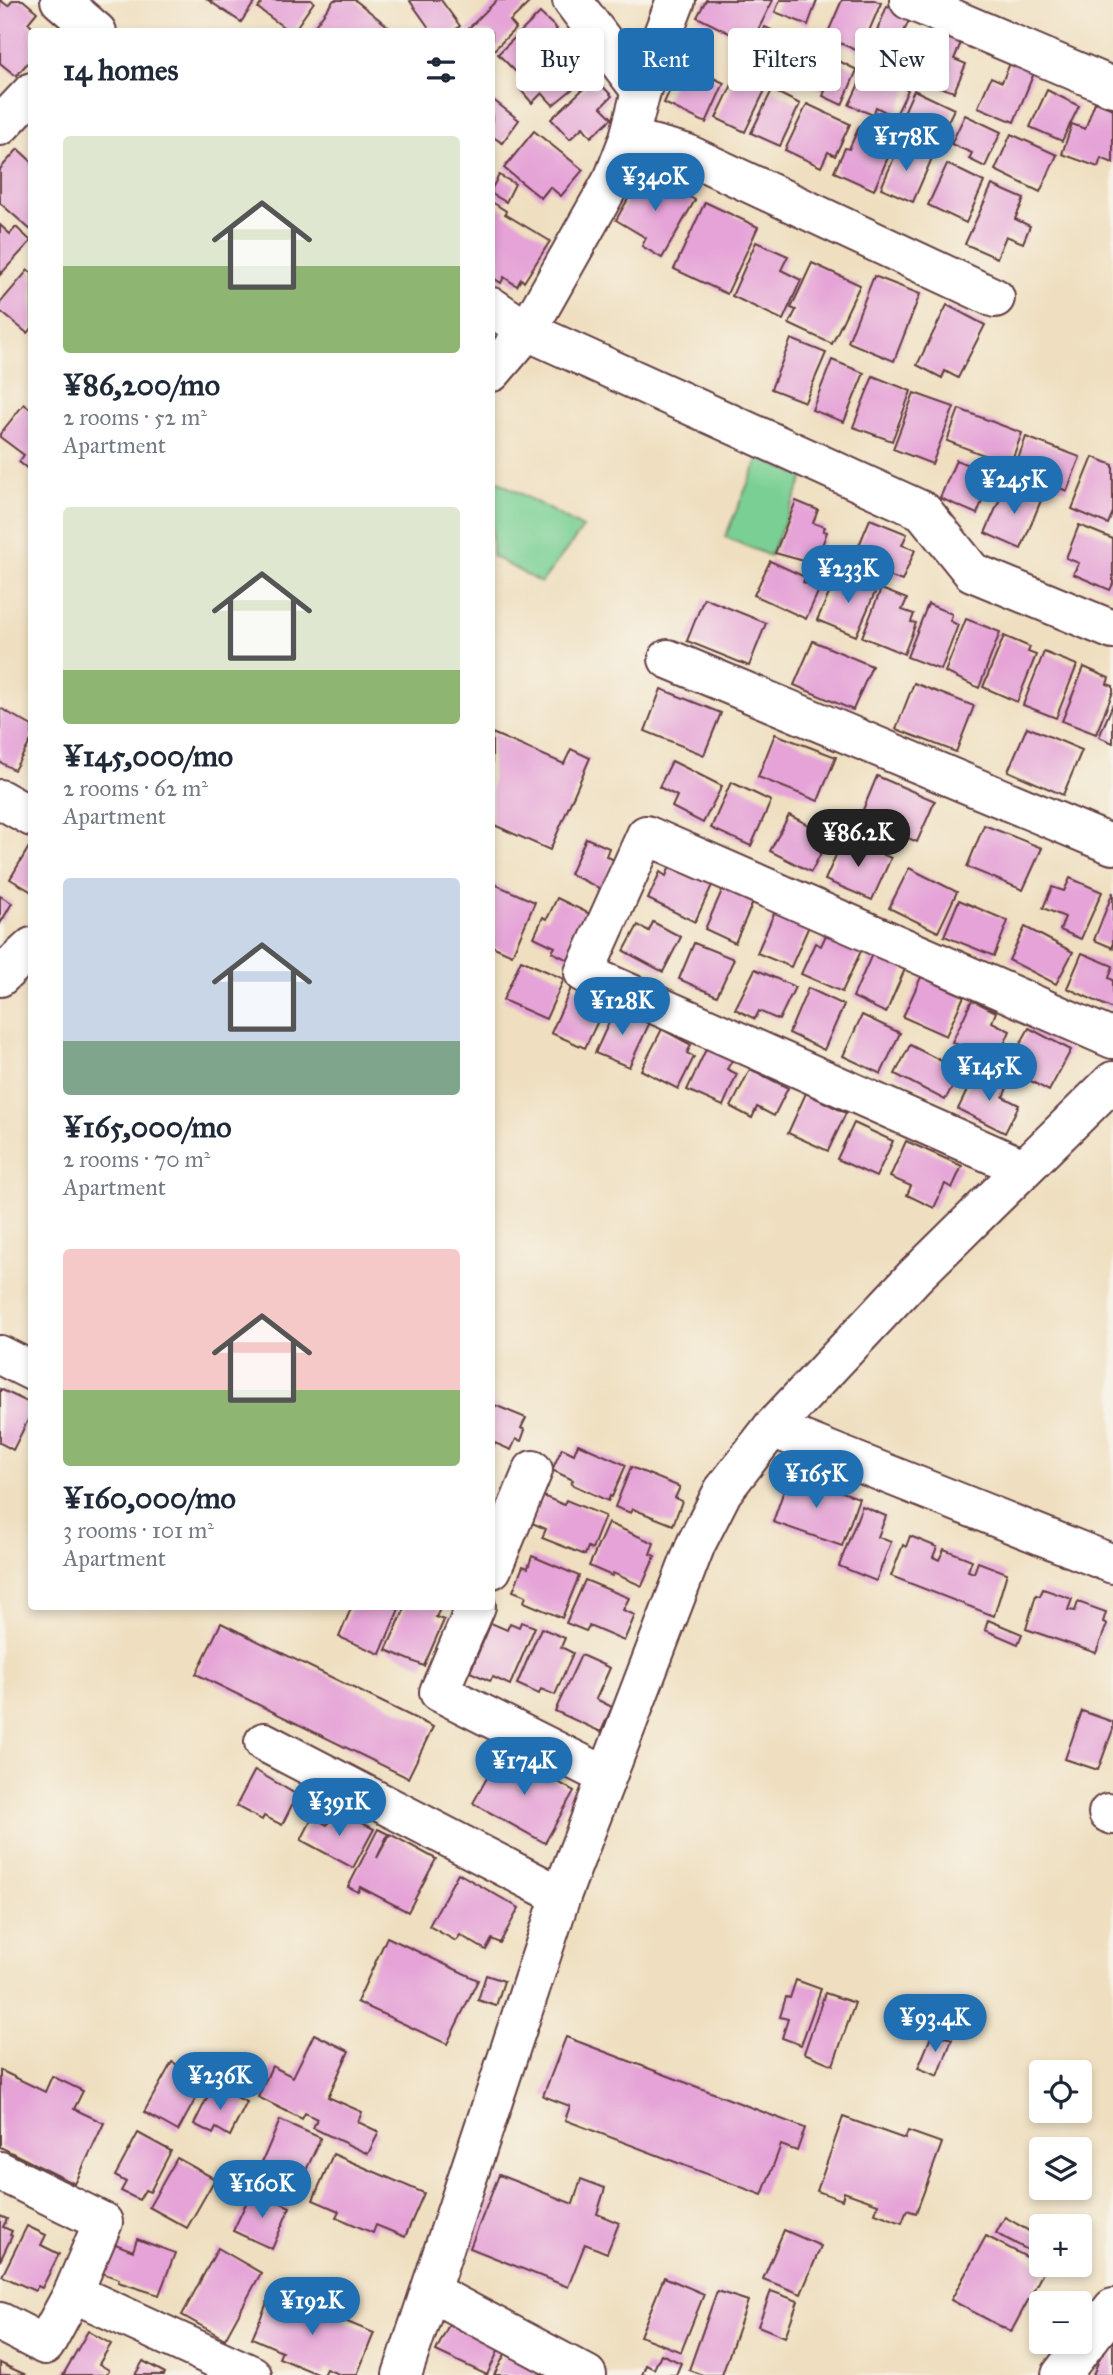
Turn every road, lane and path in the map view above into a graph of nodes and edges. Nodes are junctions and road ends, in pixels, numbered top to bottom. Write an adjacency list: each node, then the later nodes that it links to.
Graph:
1 (60, 0): 5 (street)
2 (572, 0): 7 (street)
3 (676, 0): 6 (street)
4 (909, 0): 8 (street)
5 (90, 28)
6 (665, 28)
7 (618, 61)
8 (1113, 87)
9 (641, 91): 12 (street)
10 (28, 96): 11 (street)
11 (0, 126)
12 (629, 138): 13 (street); 15 (street)
13 (995, 298)
14 (495, 309): 15 (street)
15 (527, 331): 16 (street); 17 (street)
16 (495, 368)
17 (1113, 630)
18 (668, 659): 21 (street)
19 (0, 799): 20 (street)
20 (28, 815)
21 (1113, 845)
22 (28, 951): 23 (street)
23 (0, 977)
24 (1113, 1039): 26 (street)
25 (1113, 1081): 26 (street)
26 (1023, 1168): 29 (street)
27 (0, 1355): 28 (street)
28 (28, 1369)
29 (772, 1428): 32 (street); 35 (street)
30 (533, 1469): 31 (street)
31 (495, 1562)
32 (1113, 1564)
33 (474, 1610): 35 (street)
34 (264, 1742): 36 (street)
35 (606, 1776): 36 (street)
36 (561, 1896): 38 (street)
37 (0, 2171): 39 (street)
38 (431, 2292): 43 (street); 44 (street)
39 (73, 2293): 41 (street); 42 (street)
40 (1113, 2308): 45 (street)
41 (0, 2322)
42 (252, 2375)
43 (402, 2375)
44 (587, 2375)
45 (1061, 2375)

